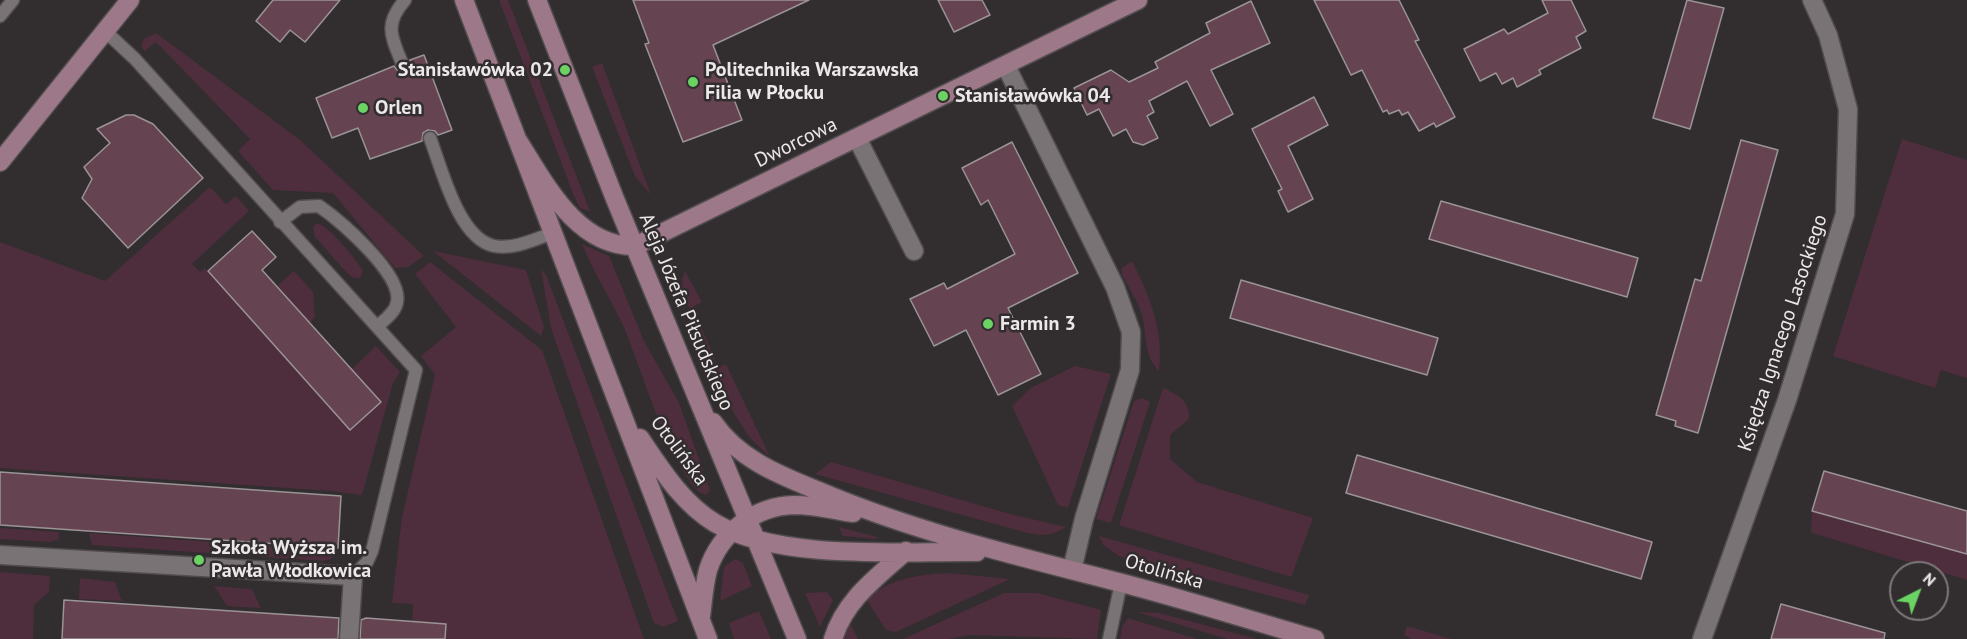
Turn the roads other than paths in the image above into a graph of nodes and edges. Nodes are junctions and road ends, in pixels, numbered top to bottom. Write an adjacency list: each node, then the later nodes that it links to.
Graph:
1 (13, 0): 8 (lane)
2 (130, 0): 9 (main road)
3 (405, 0): 10 (lane)
4 (464, 0): 14 (main road)
5 (537, 0): 18 (main road, Aleja Józefa Piłsudskiego)
6 (1138, 0): 11 (main road, Dworcowa)
7 (1812, 0): 40 (street, Księdza Ignacego Lasockiego)
8 (0, 16)
9 (105, 32): 15 (main road); 16 (lane)
10 (402, 63)
11 (1006, 66): 13 (main road, Dworcowa); 30 (street)
12 (430, 138): 17 (lane)
13 (857, 138): 18 (main road, Dworcowa); 19 (street)
14 (516, 139): 17 (main road); 18 (main road)
15 (0, 162)
16 (280, 222): 20 (lane); 20 (lane)
17 (553, 233): 22 (main road)
18 (634, 246): 21 (main road, Aleja Józefa Piłsudskiego)
19 (914, 251)
20 (377, 327): 31 (lane)
21 (697, 395): 23 (main road, Otolińska); 24 (main road, Aleja Józefa Piłsudskiego)
22 (624, 414): 25 (main road, Otolińska); 33 (main road)
23 (879, 516): 24 (main road, Otolińska); 28 (main road, Otolińska)
24 (747, 517): 25 (main road, Otolińska); 26 (main road, Aleja Józefa Piłsudskiego)
25 (732, 531): 26 (main road, Otolińska); 33 (main road, Otolińska)
26 (755, 539): 27 (main road, Otolińska); 36 (main road, Aleja Józefa Piłsudskiego)
27 (906, 551): 28 (main road, Otolińska); 37 (main road)
28 (999, 553): 30 (main road, Otolińska)
29 (0, 555): 31 (street)
30 (1072, 570): 32 (main road, Otolińska)
31 (353, 576): 34 (street)
32 (1121, 583): 38 (lane); 39 (main road, Otolińska)
33 (701, 620): 35 (main road)
34 (349, 639)
35 (708, 639)
36 (797, 639)
37 (834, 639)
38 (1110, 639)
39 (1315, 639)
40 (1702, 639)

